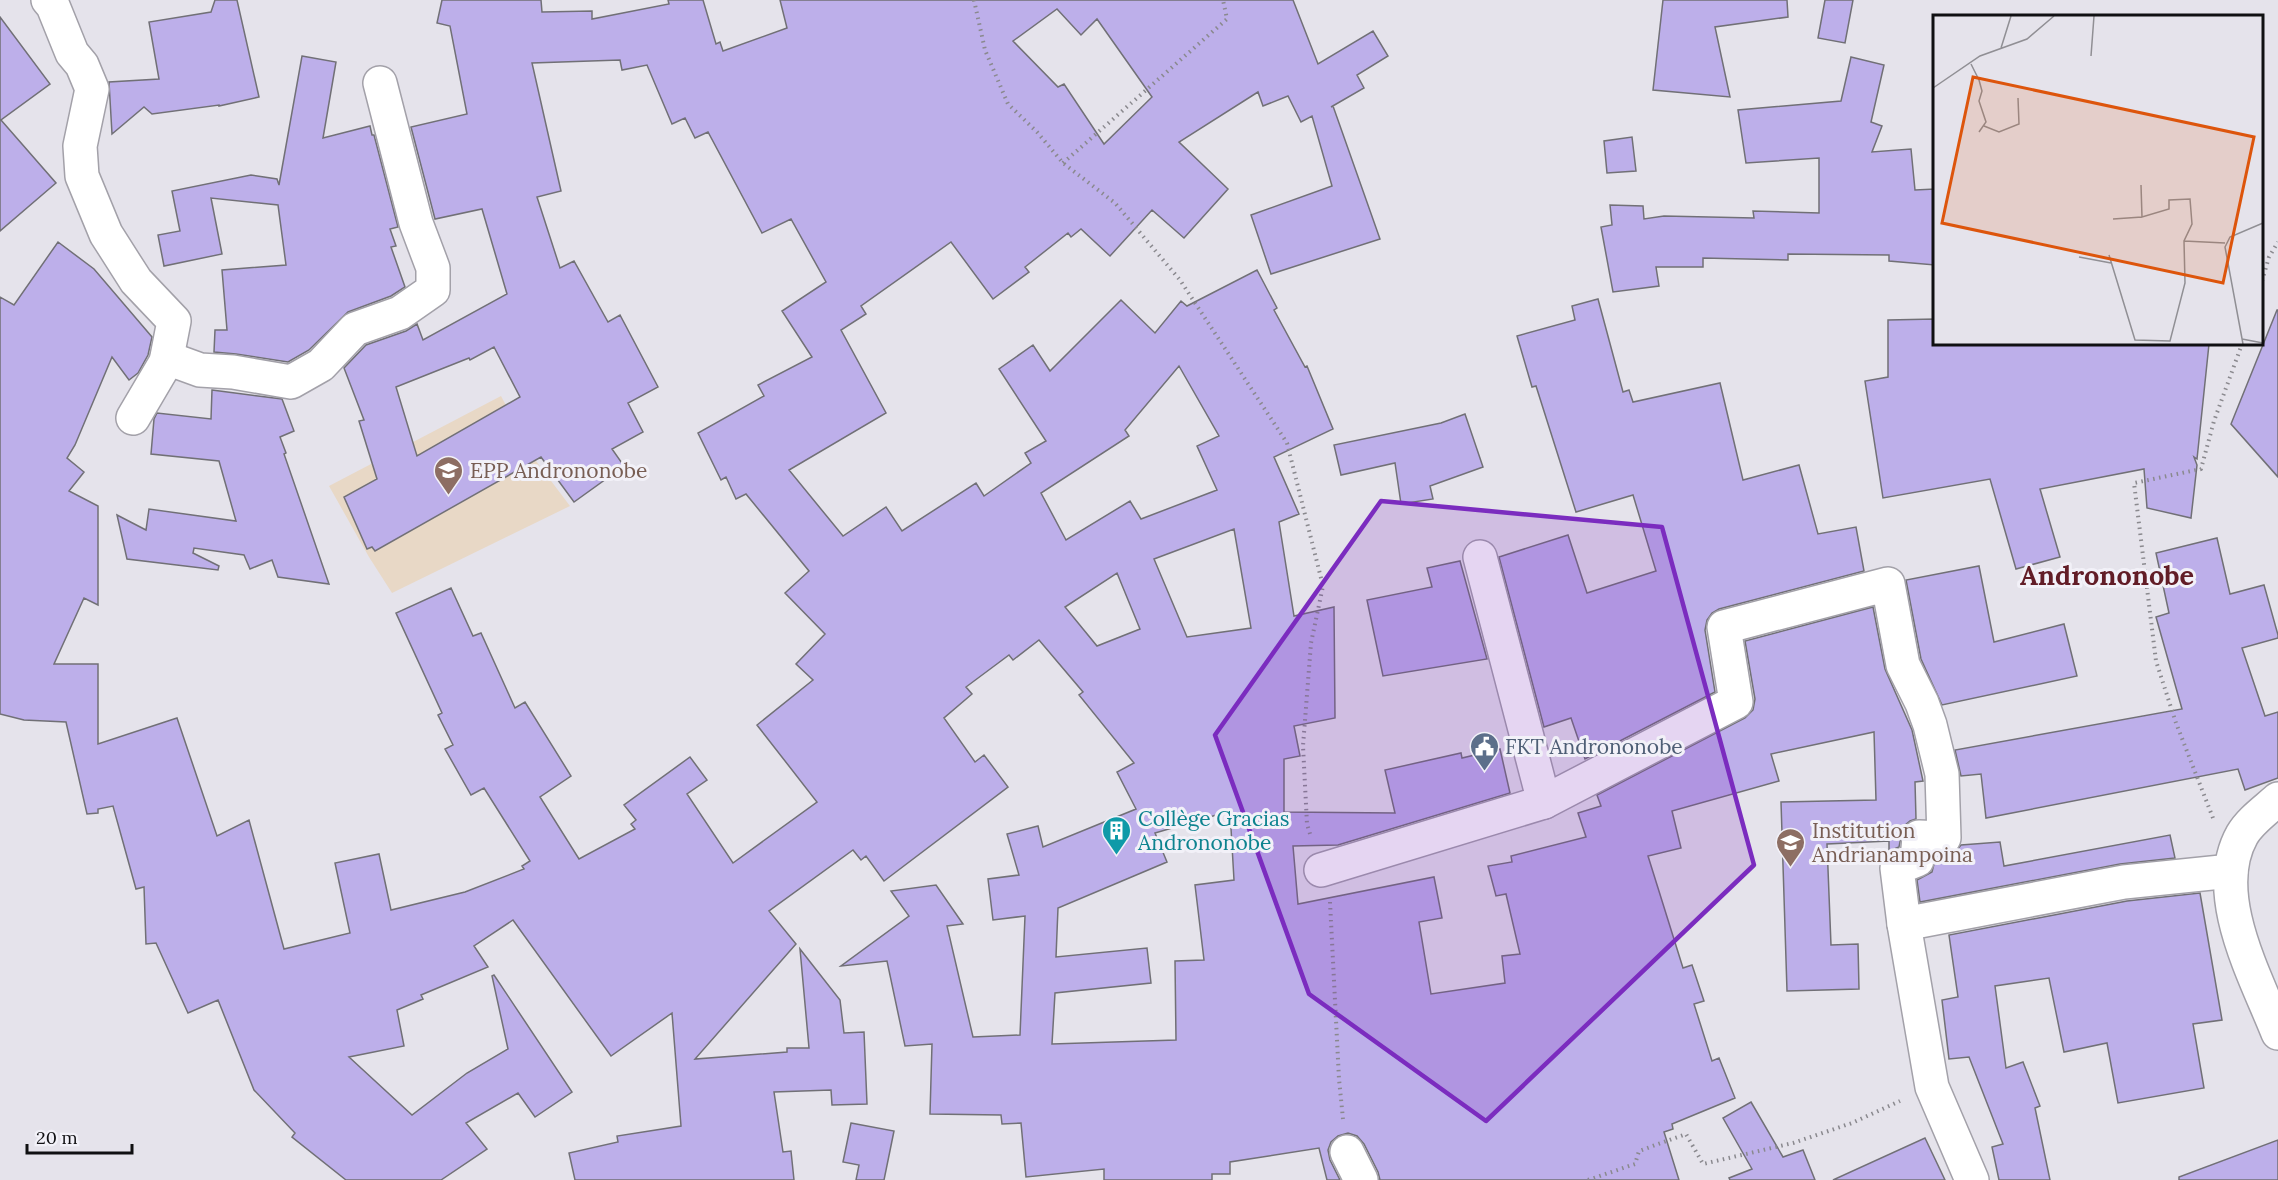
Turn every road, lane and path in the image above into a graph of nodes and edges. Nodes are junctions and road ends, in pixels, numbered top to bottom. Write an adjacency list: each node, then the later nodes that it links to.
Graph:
1 (48, 0): 9 (street)
2 (974, 0): 5 (path)
3 (1223, 0): 5 (path)
4 (380, 83): 9 (street)
5 (1063, 163): 15 (path)
6 (2278, 242): 7 (path)
7 (2263, 277)
8 (2242, 345): 14 (path)
9 (167, 358): 10 (street)
10 (133, 418)
11 (1480, 557): 13 (street)
12 (2278, 799): 14 (street)
13 (1544, 802): 15 (street); 16 (street)
14 (2231, 868): 16 (street); 17 (street)
15 (1322, 870): 19 (path)
16 (1904, 924): 18 (street)
17 (2278, 1034)
18 (1932, 1087): 20 (path); 21 (street)
19 (1354, 1166)
20 (1588, 1180)
21 (1972, 1180)

